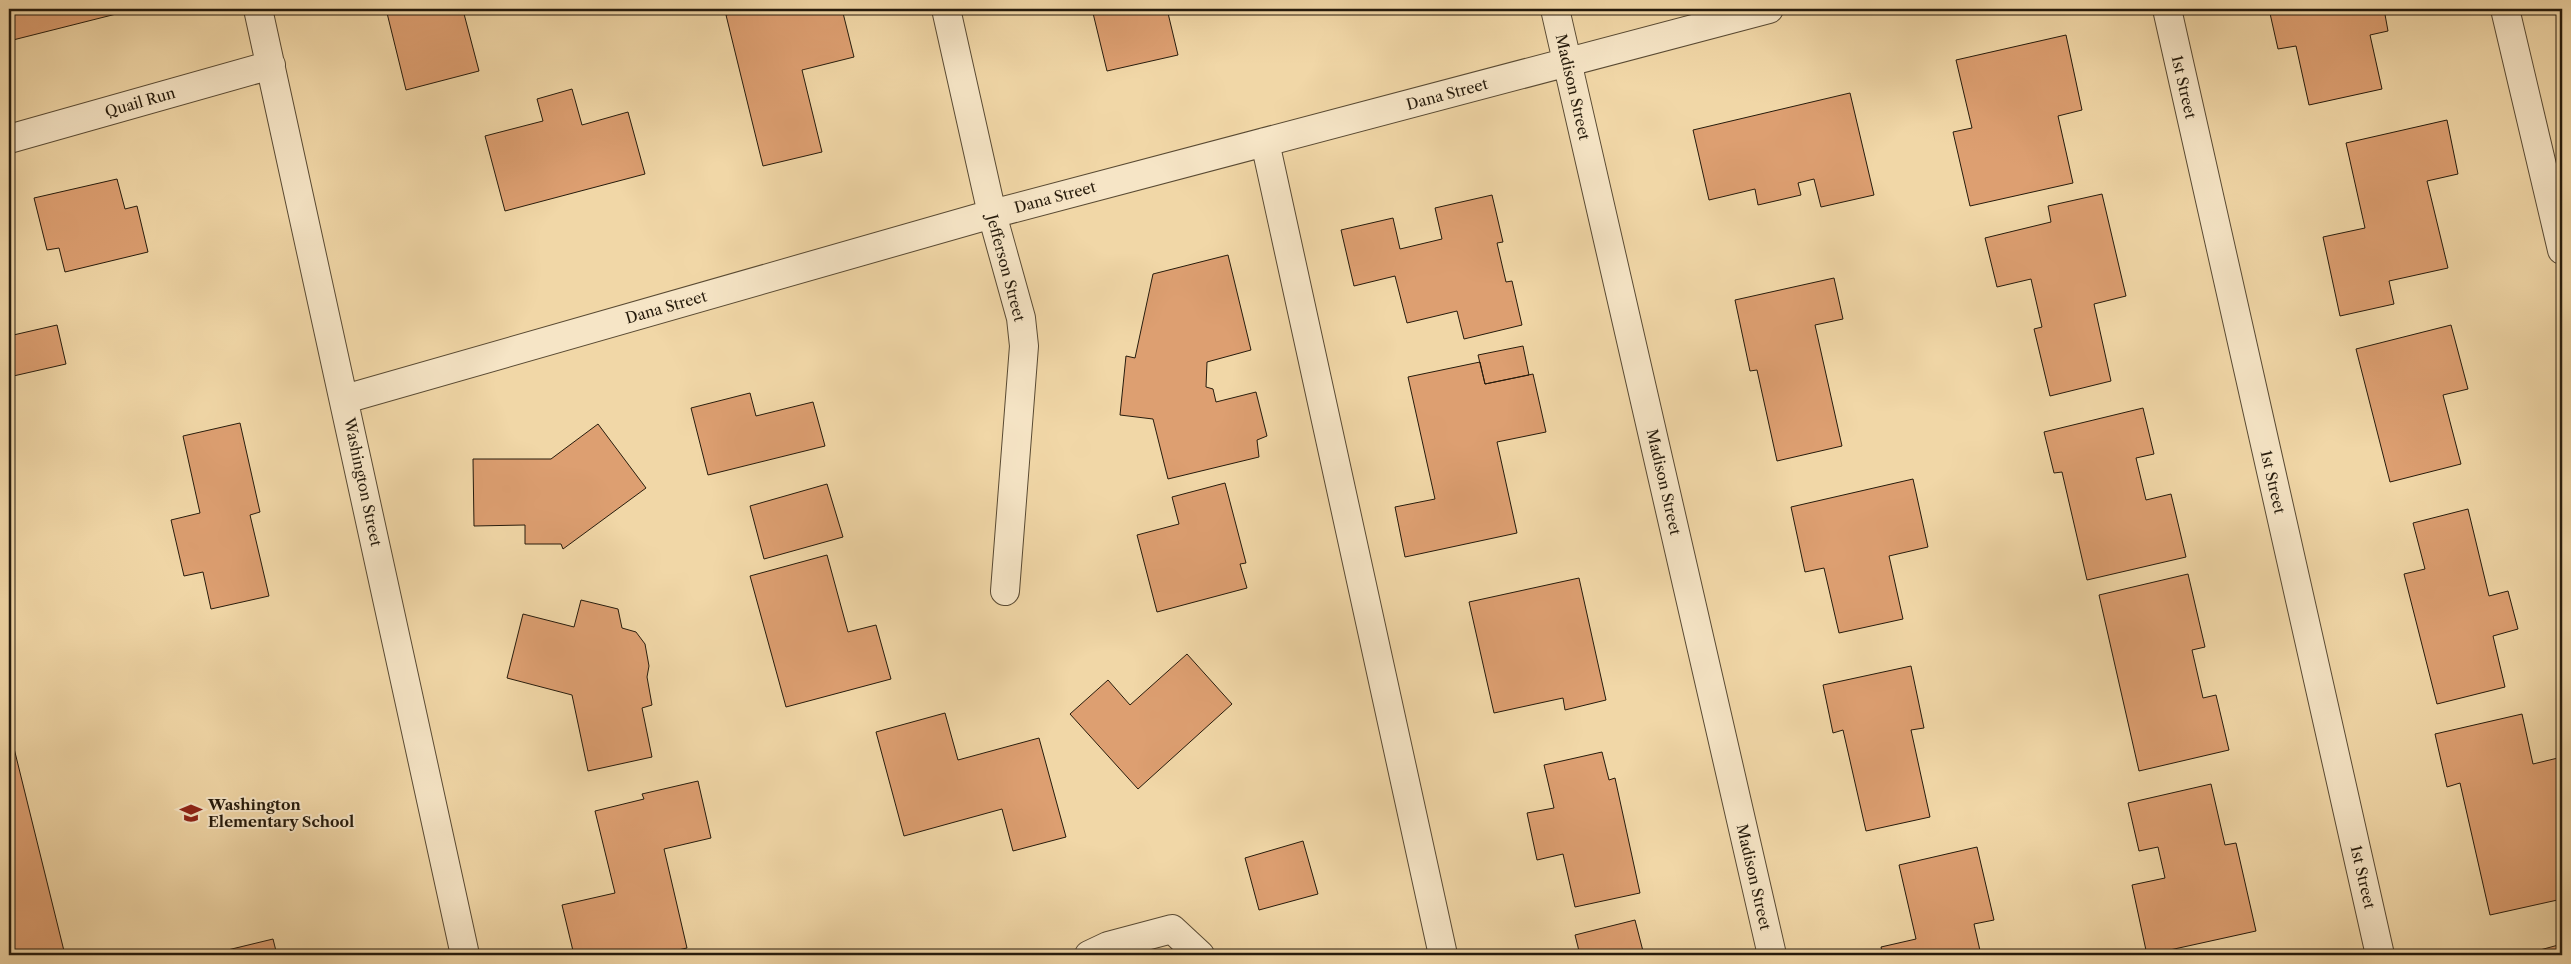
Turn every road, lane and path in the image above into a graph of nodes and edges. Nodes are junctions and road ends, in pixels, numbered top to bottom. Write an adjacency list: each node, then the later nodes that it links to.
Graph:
1 (258, 9): 8 (street, Washington Street)
2 (946, 9): 11 (street, Jefferson Street)
3 (1556, 9): 7 (street, Madison Street)
4 (1769, 9): 7 (street, Dana Street)
5 (2167, 9): 20 (street, 1st Street)
6 (2504, 9): 12 (street)
7 (1568, 62): 10 (street, Dana Street); 19 (street, Madison Street)
8 (271, 65): 9 (street, Quail Run); 13 (street, Washington Street)
9 (9, 139)
10 (1265, 142): 11 (street, Dana Street); 18 (street)
11 (992, 214): 13 (street, Dana Street); 14 (street, Jefferson Street)
12 (2562, 250)
13 (345, 399): 15 (street, Washington Street)
14 (1005, 591)
15 (465, 955)
16 (1089, 955): 17 (street)
17 (1200, 955)
18 (1443, 955)
19 (1772, 955)
20 (2380, 955)

